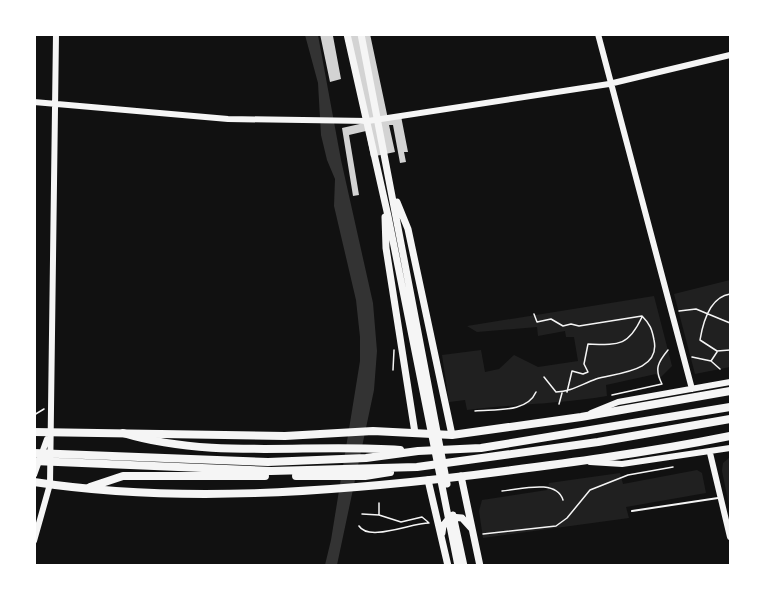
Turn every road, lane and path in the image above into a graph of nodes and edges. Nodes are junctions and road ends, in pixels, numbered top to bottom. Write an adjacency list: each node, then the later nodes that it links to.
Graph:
1 (56, 34): 8 (street)
2 (347, 34): 10 (main road)
3 (362, 34): 9 (main road)
4 (598, 34): 6 (street)
5 (730, 55): 6 (street)
6 (609, 84): 9 (street); 30 (street)
7 (34, 102): 8 (street)
8 (54, 104): 10 (street); 37 (street)
9 (379, 119): 10 (street); 11 (main road)
10 (368, 121): 12 (main road)
11 (392, 191): 13 (main road); 47 (main road)
12 (383, 194): 13 (main road); 46 (main road)
13 (392, 214): 78 (main road); 79 (main road)
14 (730, 294): 16 (path)
15 (678, 311): 16 (path)
16 (707, 312): 19 (path); 22 (path)
17 (534, 314): 18 (path)
18 (642, 316): 24 (path); 34 (path)
19 (730, 323)
20 (668, 350): 26 (path)
21 (730, 350): 22 (path)
22 (717, 351): 25 (path)
23 (691, 357): 25 (path)
24 (651, 358): 26 (path); 34 (path)
25 (711, 361): 27 (path)
26 (658, 363): 35 (path)
27 (720, 369)
28 (544, 377): 33 (path)
29 (730, 382): 30 (street)
30 (692, 389): 41 (street)
31 (730, 391): 41 (main road)
32 (536, 392): 39 (path)
33 (562, 392): 34 (path); 36 (path)
34 (567, 392)
35 (612, 395)
36 (559, 404)
37 (50, 405): 40 (path); 44 (street)
38 (730, 407): 50 (highway)
39 (475, 411)
40 (34, 416)
41 (581, 417): 47 (main road)
42 (730, 419): 57 (highway)
43 (34, 432): 44 (main road)
44 (49, 433): 45 (main road); 58 (street); 62 (street)
45 (123, 433): 46 (main road); 50 (highway)
46 (415, 433): 47 (main road)
47 (452, 435)
48 (730, 436): 54 (main road)
49 (730, 448): 52 (street)
50 (418, 452): 55 (highway)
51 (34, 453): 55 (highway)
52 (710, 453): 54 (street); 65 (street)
53 (34, 461): 55 (highway)
54 (583, 462): 59 (main road)
55 (158, 463): 57 (highway)
56 (673, 467): 73 (path)
57 (328, 473): 63 (highway)
58 (34, 475)
59 (461, 476): 60 (main road); 72 (main road)
60 (428, 480): 63 (main road); 75 (main road)
61 (34, 482): 62 (main road)
62 (50, 484): 63 (main road); 76 (street)
63 (90, 487)
64 (502, 491): 66 (path)
65 (721, 498): 68 (lane); 74 (street)
66 (563, 500)
67 (379, 503): 70 (path)
68 (632, 511)
69 (362, 514): 70 (path)
70 (379, 515): 71 (path)
71 (359, 526)
72 (472, 529): 75 (main road); 80 (main road)
73 (483, 534)
74 (730, 537)
75 (442, 538): 77 (main road)
76 (34, 541)
77 (448, 566)
78 (458, 566)
79 (464, 566)
80 (480, 566)

